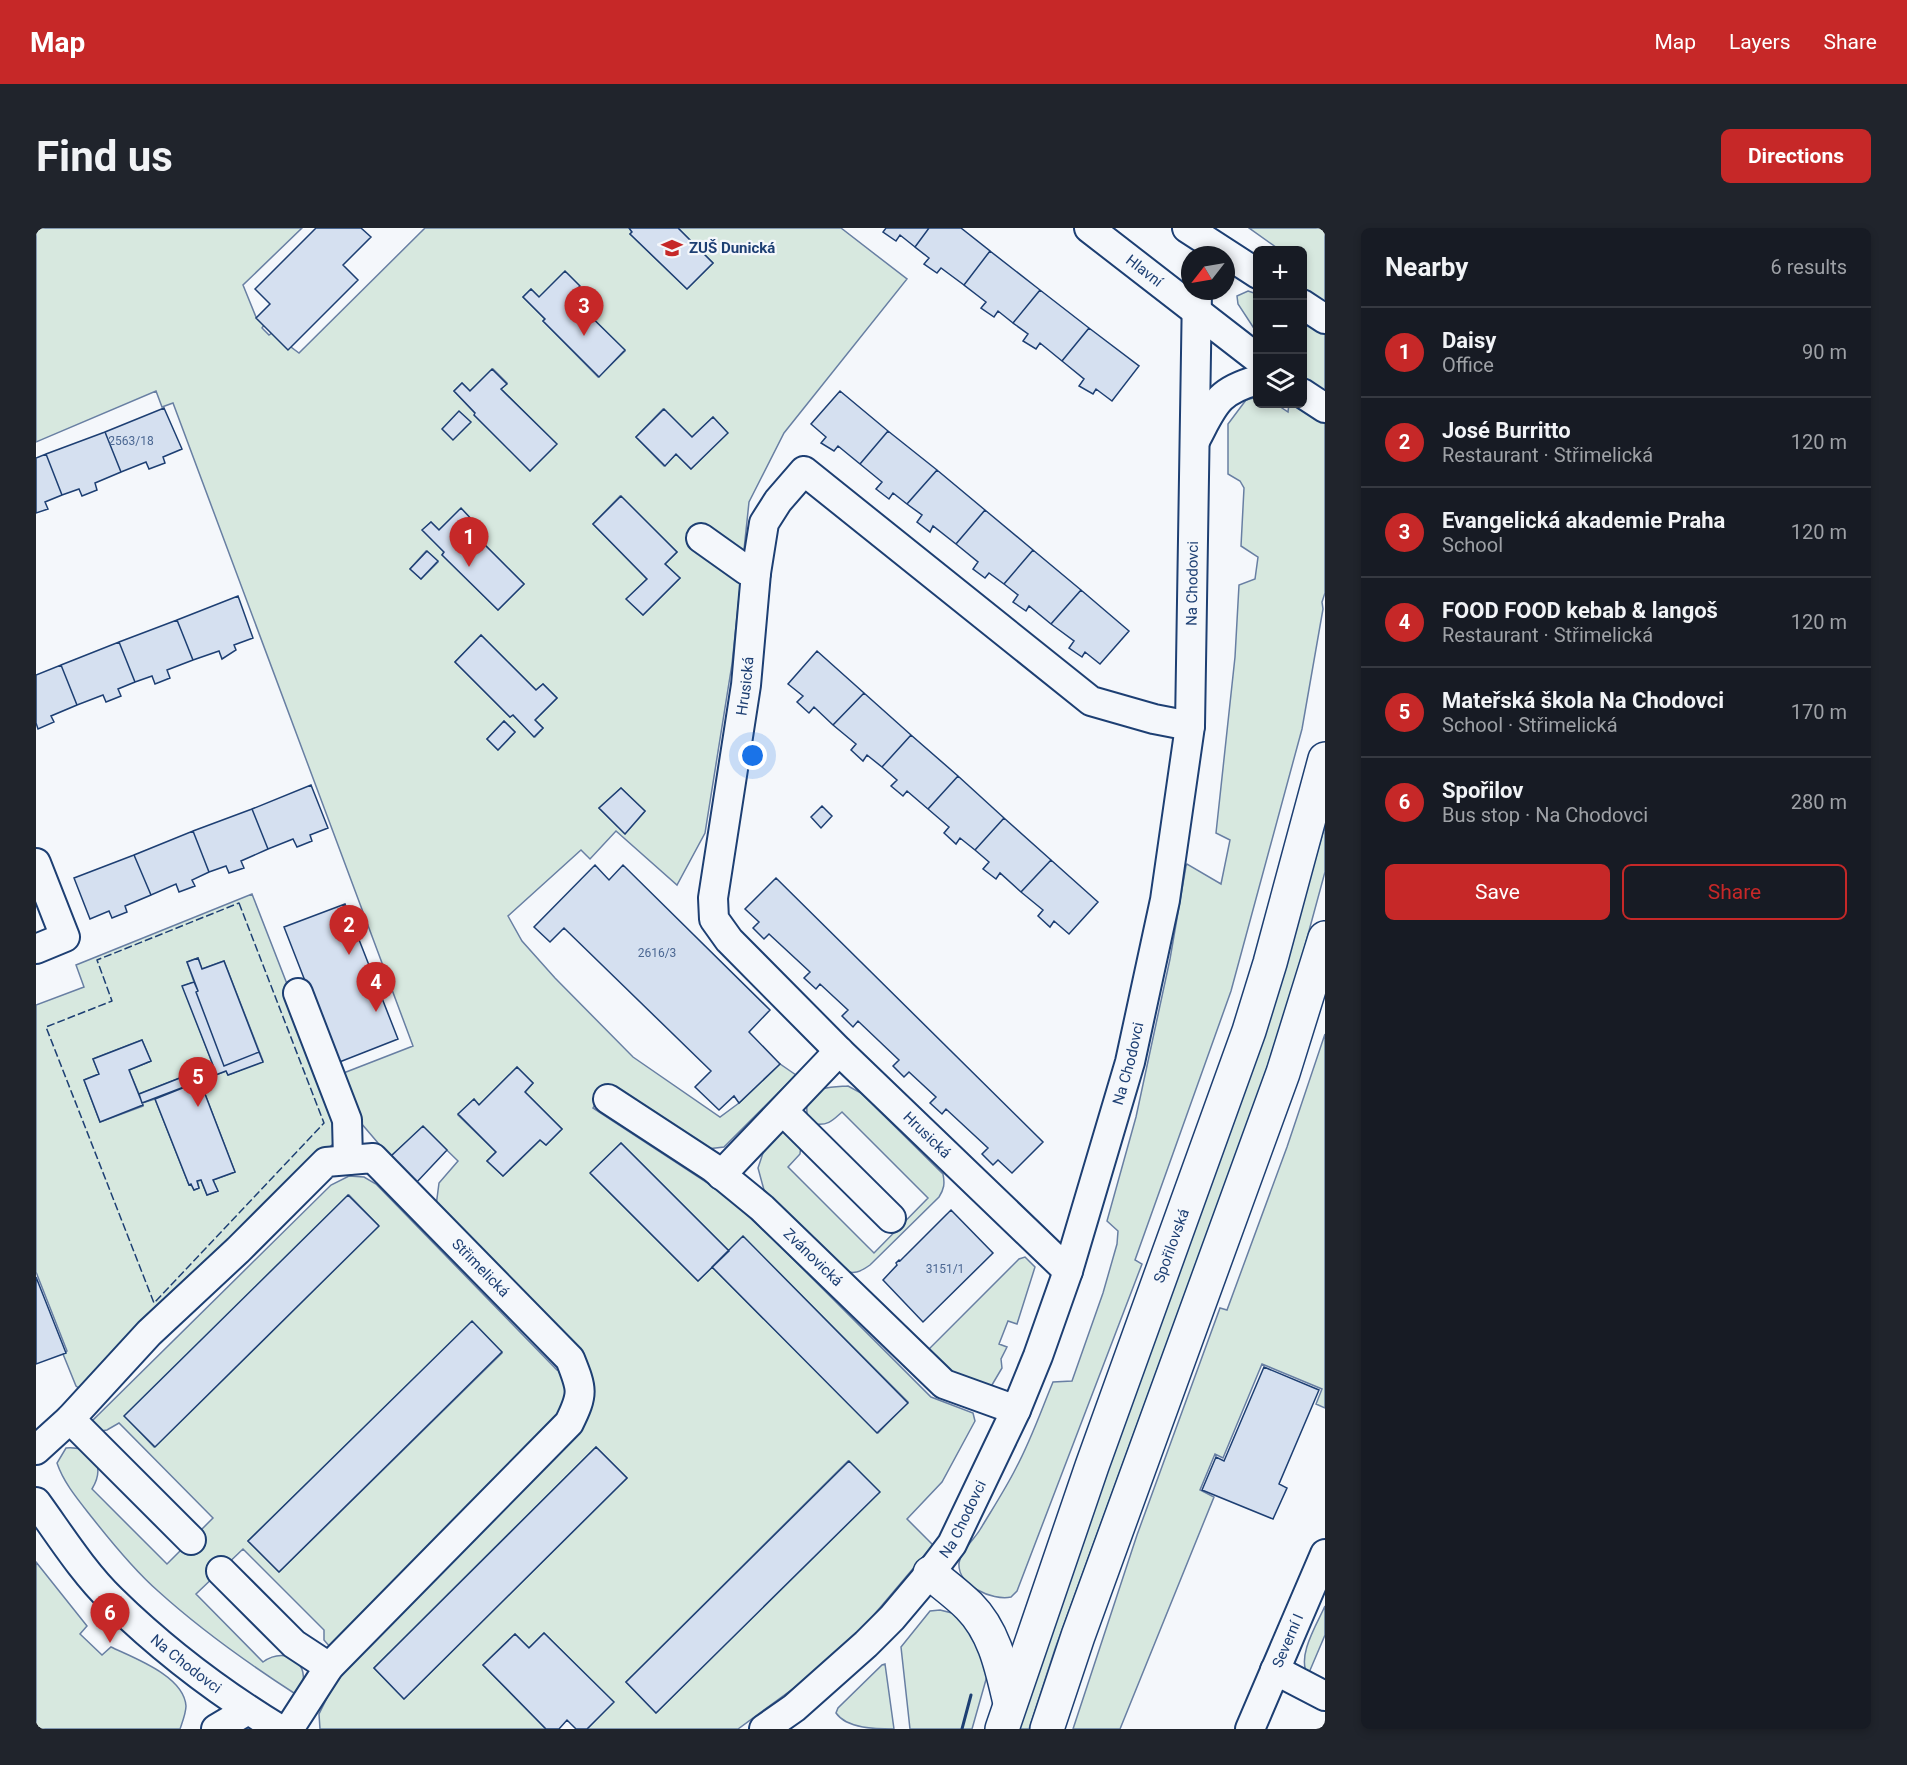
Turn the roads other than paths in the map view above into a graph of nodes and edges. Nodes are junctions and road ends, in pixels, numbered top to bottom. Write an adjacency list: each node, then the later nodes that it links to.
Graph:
1 (1089, 228): 4 (street, Hlavní)
2 (1196, 237): 3 (street)
3 (1253, 272)
4 (1197, 301): 7 (street, Hlavní); 11 (street, Na Chodovci)
5 (1307, 307): 6 (street)
6 (1325, 319)
7 (1253, 355)
8 (1253, 381): 11 (street)
9 (1307, 396): 10 (street)
10 (1325, 408)
11 (1194, 443): 14 (street, Na Chodovci)
12 (701, 538): 13 (street)
13 (756, 573): 14 (street, Hrusická); 20 (street, Hrusická)
14 (1190, 726): 26 (street, Na Chodovci)
15 (1325, 759): 39 (highway, Spořilovská)
16 (36, 863): 18 (street)
17 (1325, 938): 44 (highway)
18 (36, 949)
19 (298, 993): 23 (street)
20 (840, 1051): 22 (street); 26 (street, Hrusická)
21 (608, 1099): 24 (street, Zvánovická)
22 (783, 1111): 24 (street); 25 (street)
23 (348, 1160): 28 (street, Střimelická); 35 (street, Střimelická)
24 (722, 1175): 27 (street, Zvánovická)
25 (891, 1218)
26 (1068, 1271): 27 (street, Na Chodovci)
27 (1016, 1410): 34 (street, Na Chodovci)
28 (70, 1419): 29 (street, Střimelická); 31 (street)
29 (36, 1450)
30 (36, 1502): 38 (street, Na Chodovci)
31 (191, 1540)
32 (1325, 1554): 36 (street, Severní I)
33 (220, 1571): 35 (street)
34 (930, 1573): 39 (highway); 43 (street, Na Chodovci)
35 (329, 1666): 42 (street, Střimelická)
36 (1275, 1670): 37 (street); 45 (street, Severní I)
37 (1325, 1696)
38 (248, 1710): 40 (street); 41 (street, Na Chodovci)
39 (1006, 1716)
40 (216, 1729)
41 (279, 1729)
42 (289, 1729)
43 (765, 1729)
44 (1047, 1729)
45 (1250, 1729)

